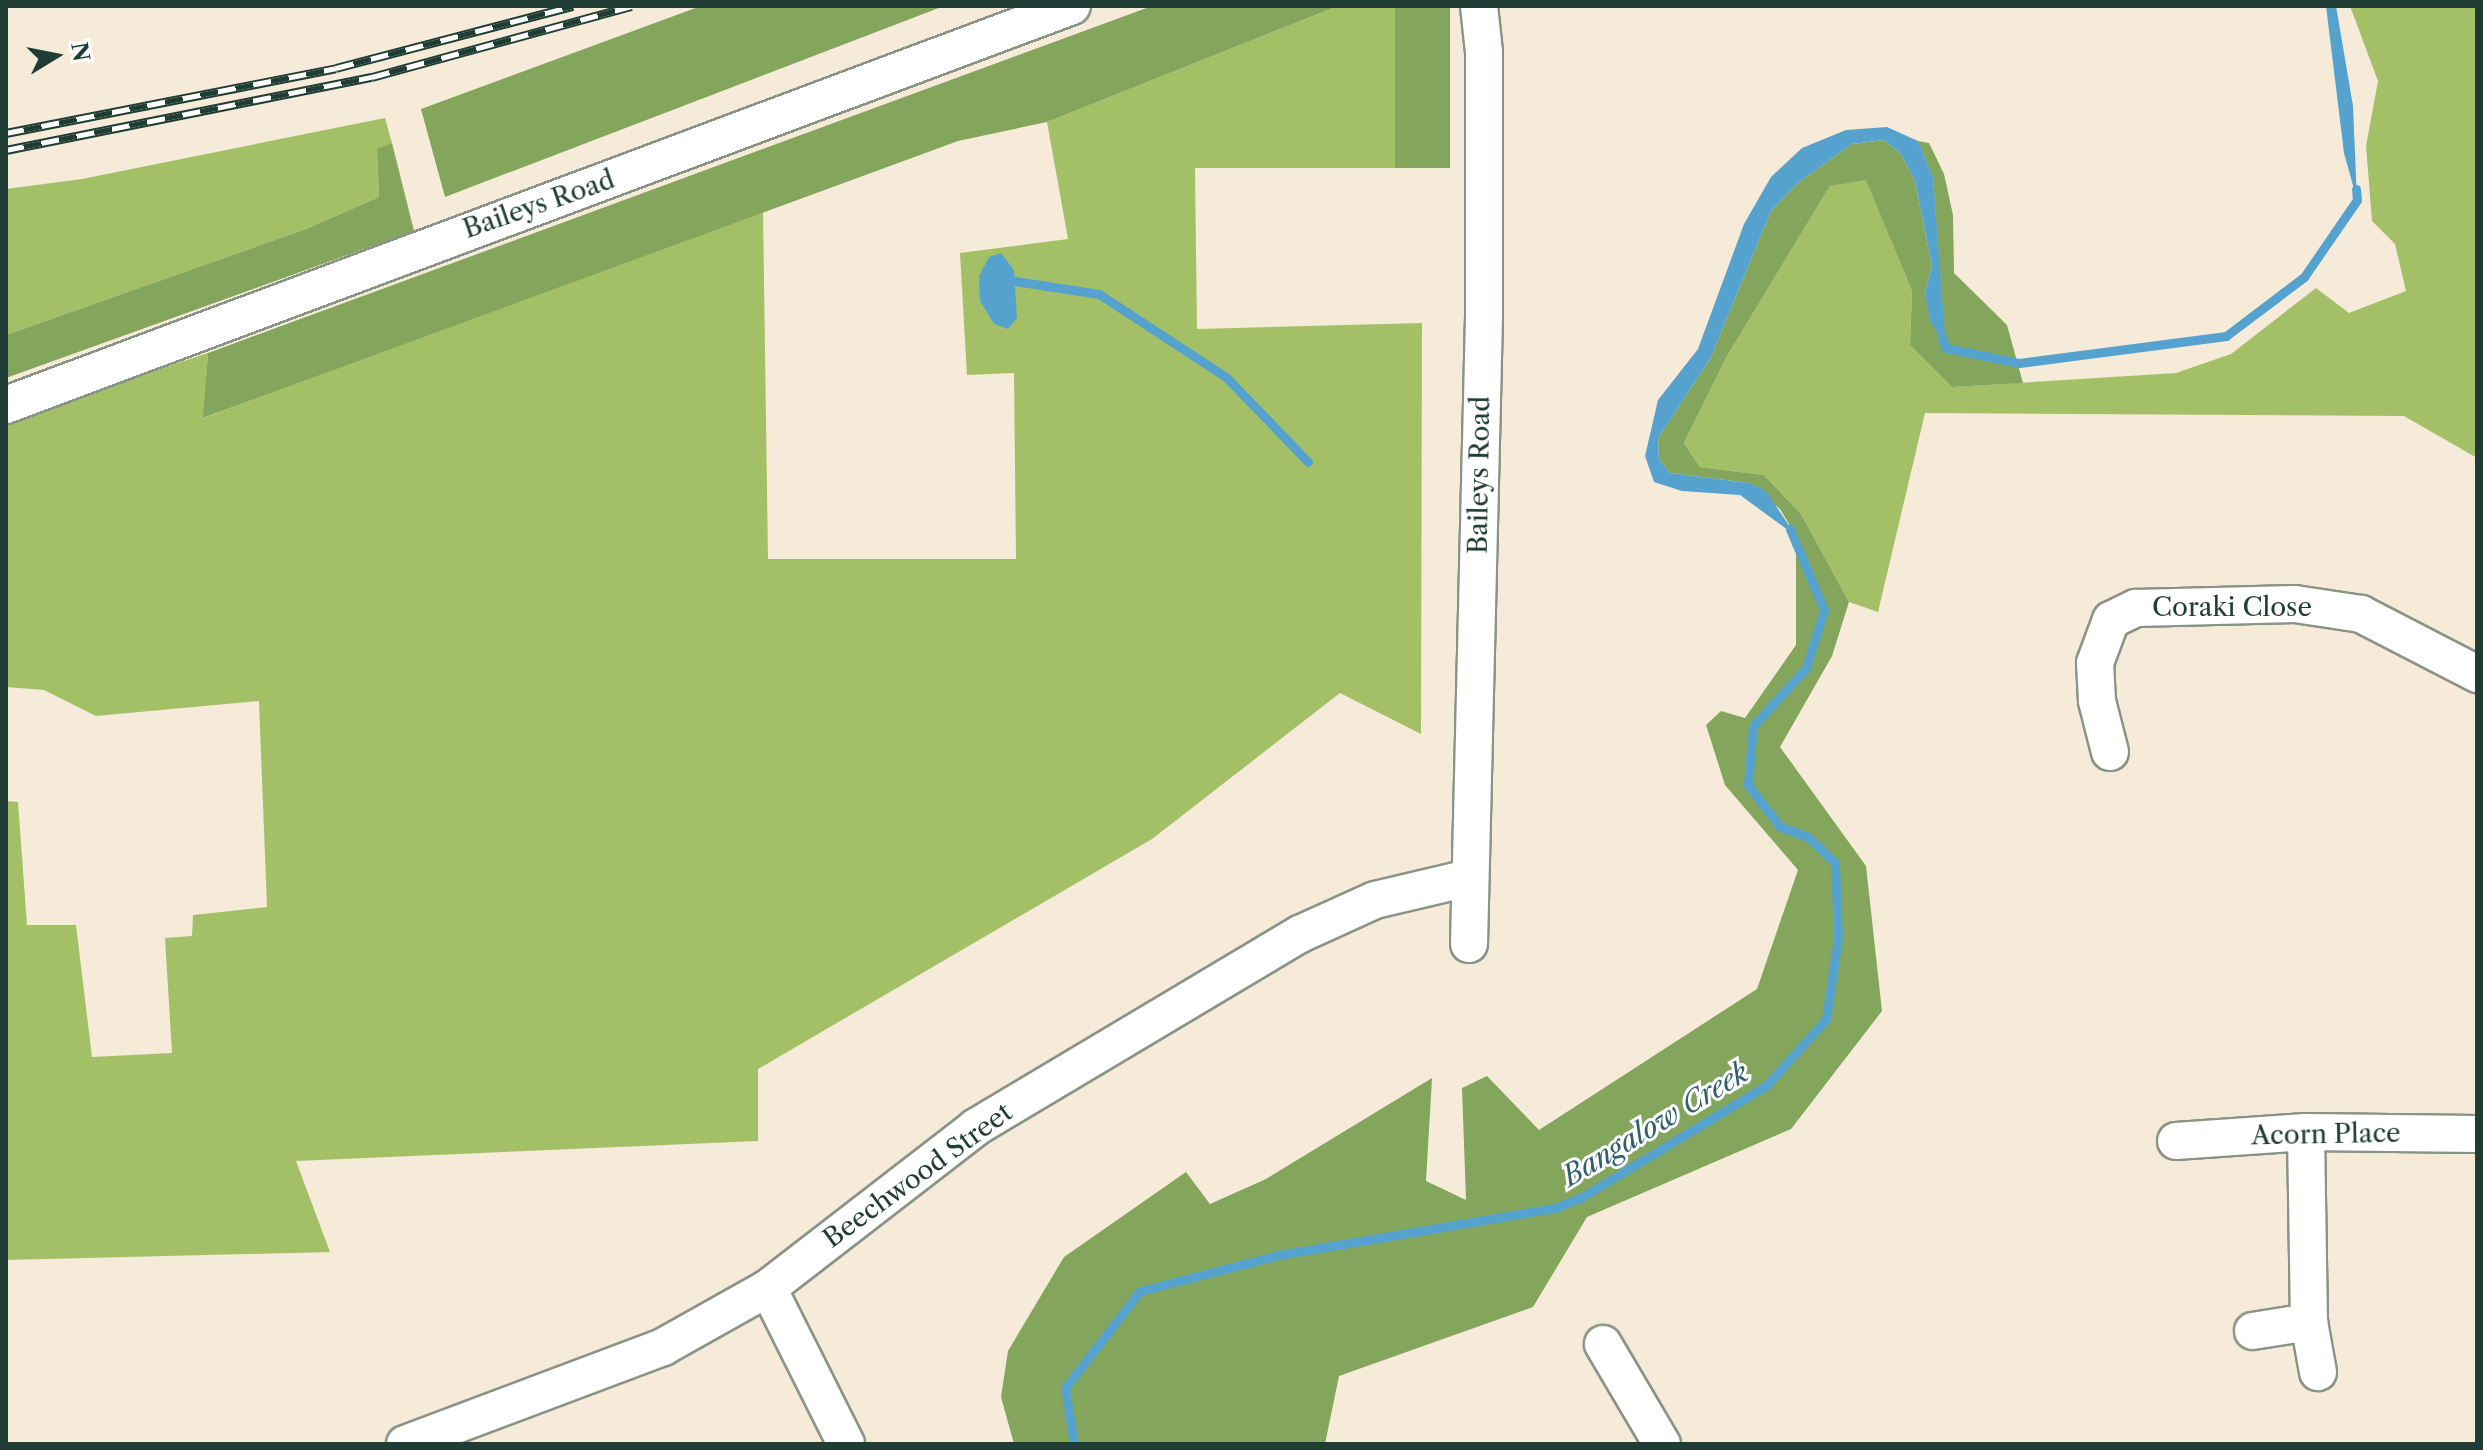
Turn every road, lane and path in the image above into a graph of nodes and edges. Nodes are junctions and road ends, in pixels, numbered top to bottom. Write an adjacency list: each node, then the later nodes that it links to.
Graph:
1 (1072, 6): 3 (street, Baileys Road)
2 (1479, 6): 6 (street, Baileys Road)
3 (6, 405)
4 (2477, 674): 5 (street, Coraki Close)
5 (2110, 752)
6 (1469, 878): 7 (street, Baileys Road); 11 (street, Beechwood Street)
7 (1469, 944)
8 (2306, 1132): 9 (street, Acorn Place); 10 (street, Acorn Place); 12 (street)
9 (2477, 1134)
10 (2176, 1141)
11 (768, 1288): 16 (street, Beechwood Street); 17 (street)
12 (2309, 1322): 13 (street); 15 (street)
13 (2253, 1331)
14 (1603, 1344): 18 (street)
15 (2318, 1372)
16 (405, 1444)
17 (846, 1444)
18 (1662, 1444)

